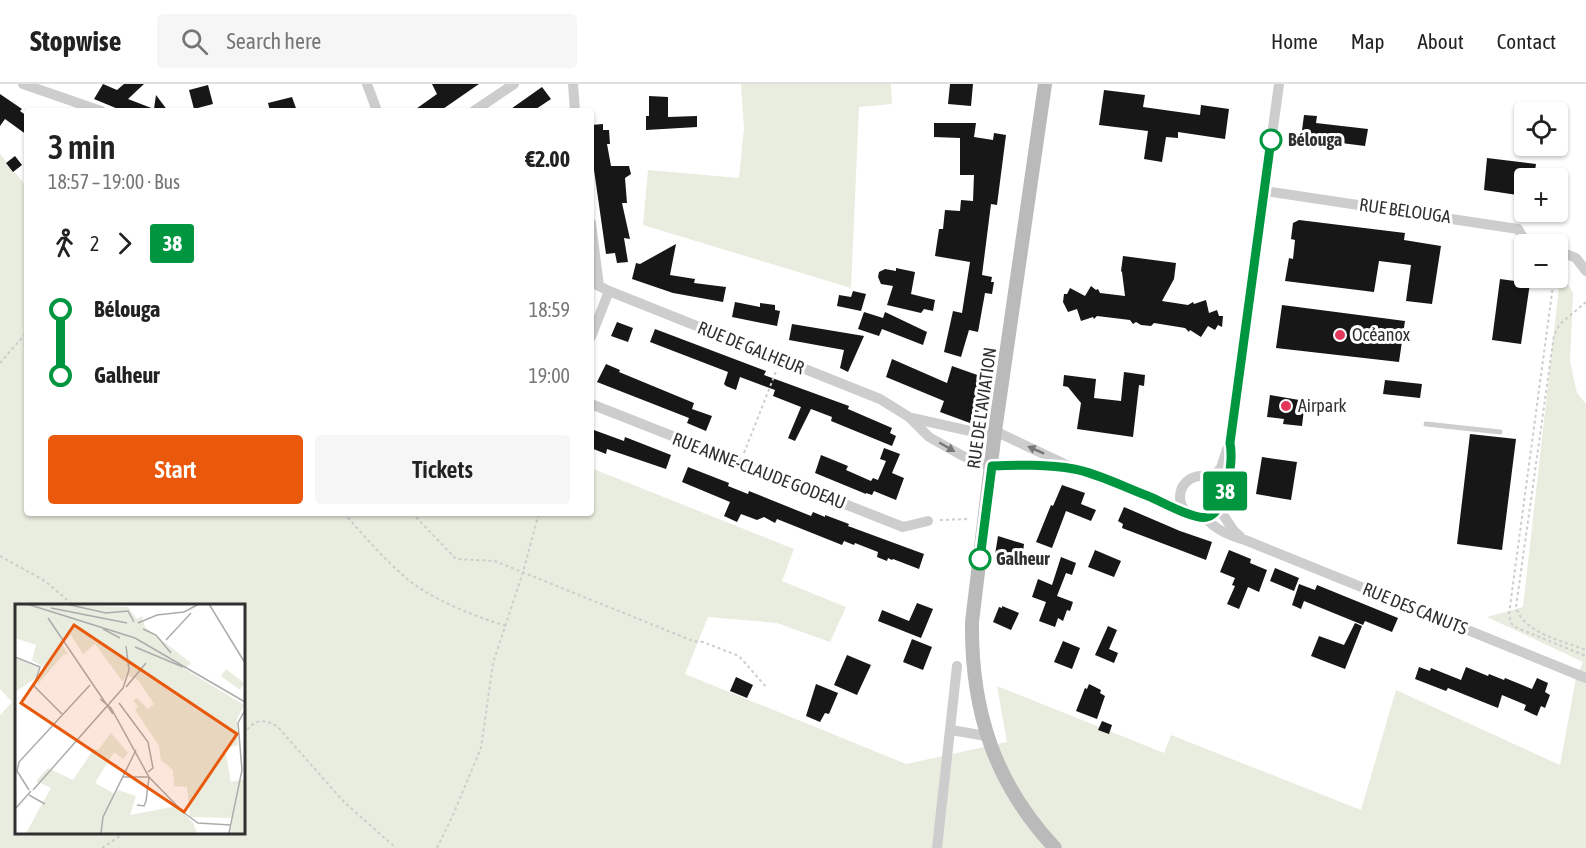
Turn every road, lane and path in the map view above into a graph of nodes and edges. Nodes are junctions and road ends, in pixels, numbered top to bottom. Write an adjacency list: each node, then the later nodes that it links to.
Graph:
1 (23, 84): 7 (street)
2 (367, 84): 8 (street)
3 (514, 84): 9 (street)
4 (573, 84): 10 (street)
5 (1044, 84): 26 (street, RUE DE L'AVIATION)
6 (1279, 84): 11 (street)
7 (92, 108)
8 (376, 108)
9 (478, 108)
10 (575, 108)
11 (1264, 191): 12 (street, RUE BELOUGA); 28 (street)
12 (1521, 234)
13 (594, 244): 16 (street)
14 (1568, 254): 15 (street)
15 (1586, 271)
16 (600, 286): 19 (street); 21 (street, RUE DE GALHEUR)
17 (1553, 288): 48 (path)
18 (1586, 302): 47 (path)
19 (594, 320)
20 (24, 335): 22 (path)
21 (780, 361): 24 (street, RUE DE GALHEUR); 29 (path)
22 (0, 363)
23 (594, 405): 29 (street, RUE ANNE-CLAUDE GODEAU)
24 (909, 417): 26 (street, RUE DE GALHEUR); 30 (street, RUE DE GALHEUR, one-way to 30)
25 (1426, 424): 27 (lane)
26 (996, 431): 30 (street, RUE DE L'AVIATION); 31 (street, one-way to 26)
27 (1500, 432)
28 (1230, 443): 32 (street); 33 (street)
29 (739, 463): 41 (street, RUE ANNE-CLAUDE GODEAU)
30 (992, 466): 31 (street); 39 (street, RUE DE L'AVIATION)
31 (1075, 469): 35 (street)
32 (1211, 478): 33 (street); 35 (street)
33 (1223, 496): 34 (street)
34 (1219, 508): 40 (street); 42 (street, RUE DES CANUTS)
35 (1189, 514): 40 (street)
36 (347, 516): 46 (path)
37 (415, 516): 44 (path)
38 (538, 516): 44 (path)
39 (985, 518): 41 (path); 54 (street, RUE DE L'AVIATION)
40 (1206, 518): 42 (street, RUE DES CANUTS)
41 (928, 521)
42 (1245, 540): 50 (street, RUE DES CANUTS)
43 (0, 556): 45 (path)
44 (523, 572): 46 (path); 51 (path)
45 (72, 604)
46 (506, 626): 56 (path)
47 (1586, 650)
48 (1586, 656)
49 (957, 666): 52 (street)
50 (1586, 678)
51 (767, 688)
52 (951, 730): 54 (street); 59 (street)
53 (244, 733): 58 (path)
54 (987, 736): 60 (street, RUE DE L'AVIATION)
55 (123, 833): 57 (path)
56 (436, 847)
57 (102, 848)
58 (396, 848)
59 (937, 848)
60 (1055, 848)

